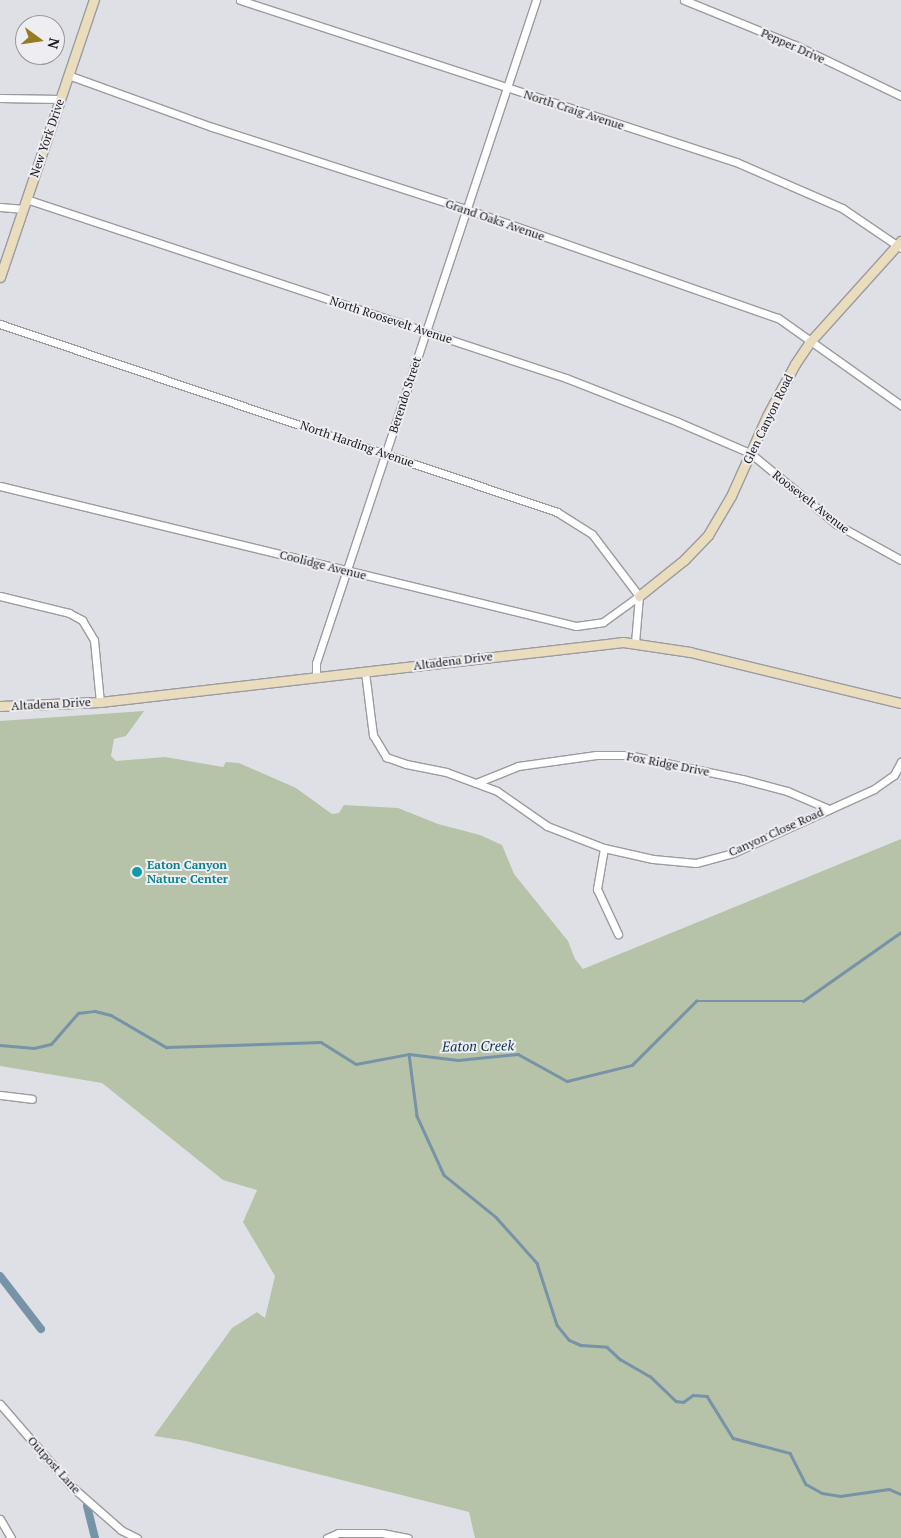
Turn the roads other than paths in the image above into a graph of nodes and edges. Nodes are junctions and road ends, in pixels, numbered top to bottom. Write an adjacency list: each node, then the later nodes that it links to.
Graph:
1 (94, 0): 5 (main road, New York Drive)
2 (240, 0): 6 (street, North Craig Avenue)
3 (536, 0): 6 (street, Berendo Street)
4 (684, 0): 7 (street, Pepper Drive)
5 (68, 76): 9 (main road, New York Drive); 13 (street, Grand Oaks Avenue)
6 (506, 88): 13 (street, Berendo Street); 14 (street, North Craig Avenue)
7 (901, 96)
8 (0, 98): 9 (street)
9 (60, 99): 10 (main road, New York Drive)
10 (26, 199): 12 (main road, New York Drive); 17 (street, North Roosevelt Avenue)
11 (0, 207): 12 (street)
12 (21, 209): 15 (main road, New York Drive)
13 (466, 209): 17 (street, Berendo Street); 18 (street, Grand Oaks Avenue)
14 (900, 245): 18 (main road, Glen Canyon Road)
15 (0, 276)
16 (0, 324): 21 (street, North Harding Avenue)
17 (426, 331): 20 (street, North Roosevelt Avenue); 21 (street, Berendo Street)
18 (810, 342): 19 (street, Grand Oaks Avenue); 20 (main road, Glen Canyon Road)
19 (901, 405)
20 (750, 453): 23 (street, Roosevelt Avenue); 26 (main road, Glen Canyon Road)
21 (386, 454): 24 (street, Berendo Street); 26 (street, North Harding Avenue)
22 (0, 486): 24 (street, Coolidge Avenue)
23 (901, 560)
24 (347, 571): 26 (street, Coolidge Avenue); 29 (street, Berendo Street)
25 (0, 596): 30 (street)
26 (639, 596): 27 (street)
27 (636, 643): 28 (main road, Altadena Drive); 31 (main road, Altadena Drive)
28 (365, 672): 29 (main road, Altadena Drive); 34 (street, Canyon Close Road)
29 (316, 677): 30 (main road, Altadena Drive)
30 (100, 702): 32 (main road, Altadena Drive)
31 (901, 703)
32 (0, 706)
33 (901, 762): 35 (street, Canyon Close Road)
34 (476, 783): 35 (street, Fox Ridge Drive); 36 (street, Canyon Close Road)
35 (830, 808): 36 (street, Canyon Close Road)
36 (604, 848): 37 (street)
37 (618, 934)
38 (0, 1095): 39 (street)
39 (32, 1099)
40 (0, 1404): 43 (street, Outpost Lane)
41 (0, 1519): 42 (street)
42 (12, 1538)
43 (137, 1538)
44 (327, 1538): 45 (street)
45 (408, 1538)

